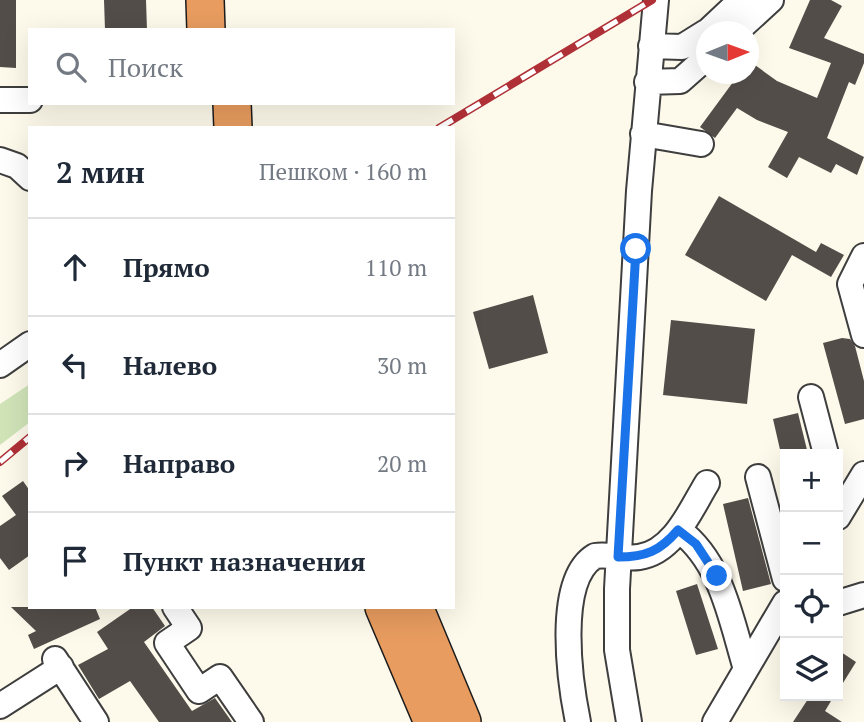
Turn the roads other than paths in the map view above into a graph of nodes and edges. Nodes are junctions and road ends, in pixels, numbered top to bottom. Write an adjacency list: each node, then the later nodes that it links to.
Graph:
1 (205, 0): 8 (highway)
2 (230, 0): 9 (highway)
3 (656, 0): 11 (street)
4 (741, 0): 6 (street)
5 (771, 0): 7 (street)
6 (719, 21)
7 (748, 21)
8 (206, 28)
9 (231, 28)
10 (696, 39): 11 (street)
11 (651, 46): 13 (street)
12 (696, 67): 13 (street)
13 (648, 82): 20 (street)
14 (0, 100): 15 (street)
15 (28, 100)
16 (207, 105): 18 (highway)
17 (232, 105): 19 (highway)
18 (208, 126)
19 (233, 126)
20 (643, 134): 21 (street); 35 (street)
21 (701, 144)
22 (0, 160): 23 (street)
23 (28, 176)
24 (864, 256): 25 (street)
25 (864, 335)
26 (28, 345): 27 (street)
27 (0, 365)
28 (811, 397): 29 (street)
29 (825, 449)
30 (864, 474): 33 (street)
31 (758, 477): 36 (street)
32 (707, 483): 34 (street)
33 (843, 504)
34 (678, 530): 35 (street); 43 (street)
35 (618, 557): 49 (street); 50 (street)
36 (784, 575)
37 (864, 595): 38 (street)
38 (843, 601)
39 (176, 609): 46 (street)
40 (385, 609): 47 (highway)
41 (415, 609): 48 (highway)
42 (779, 623): 43 (street)
43 (746, 669): 51 (street)
44 (0, 706): 45 (street)
45 (96, 722)
46 (251, 722)
47 (433, 722)
48 (462, 722)
49 (578, 722)
50 (629, 722)
51 (715, 722)

